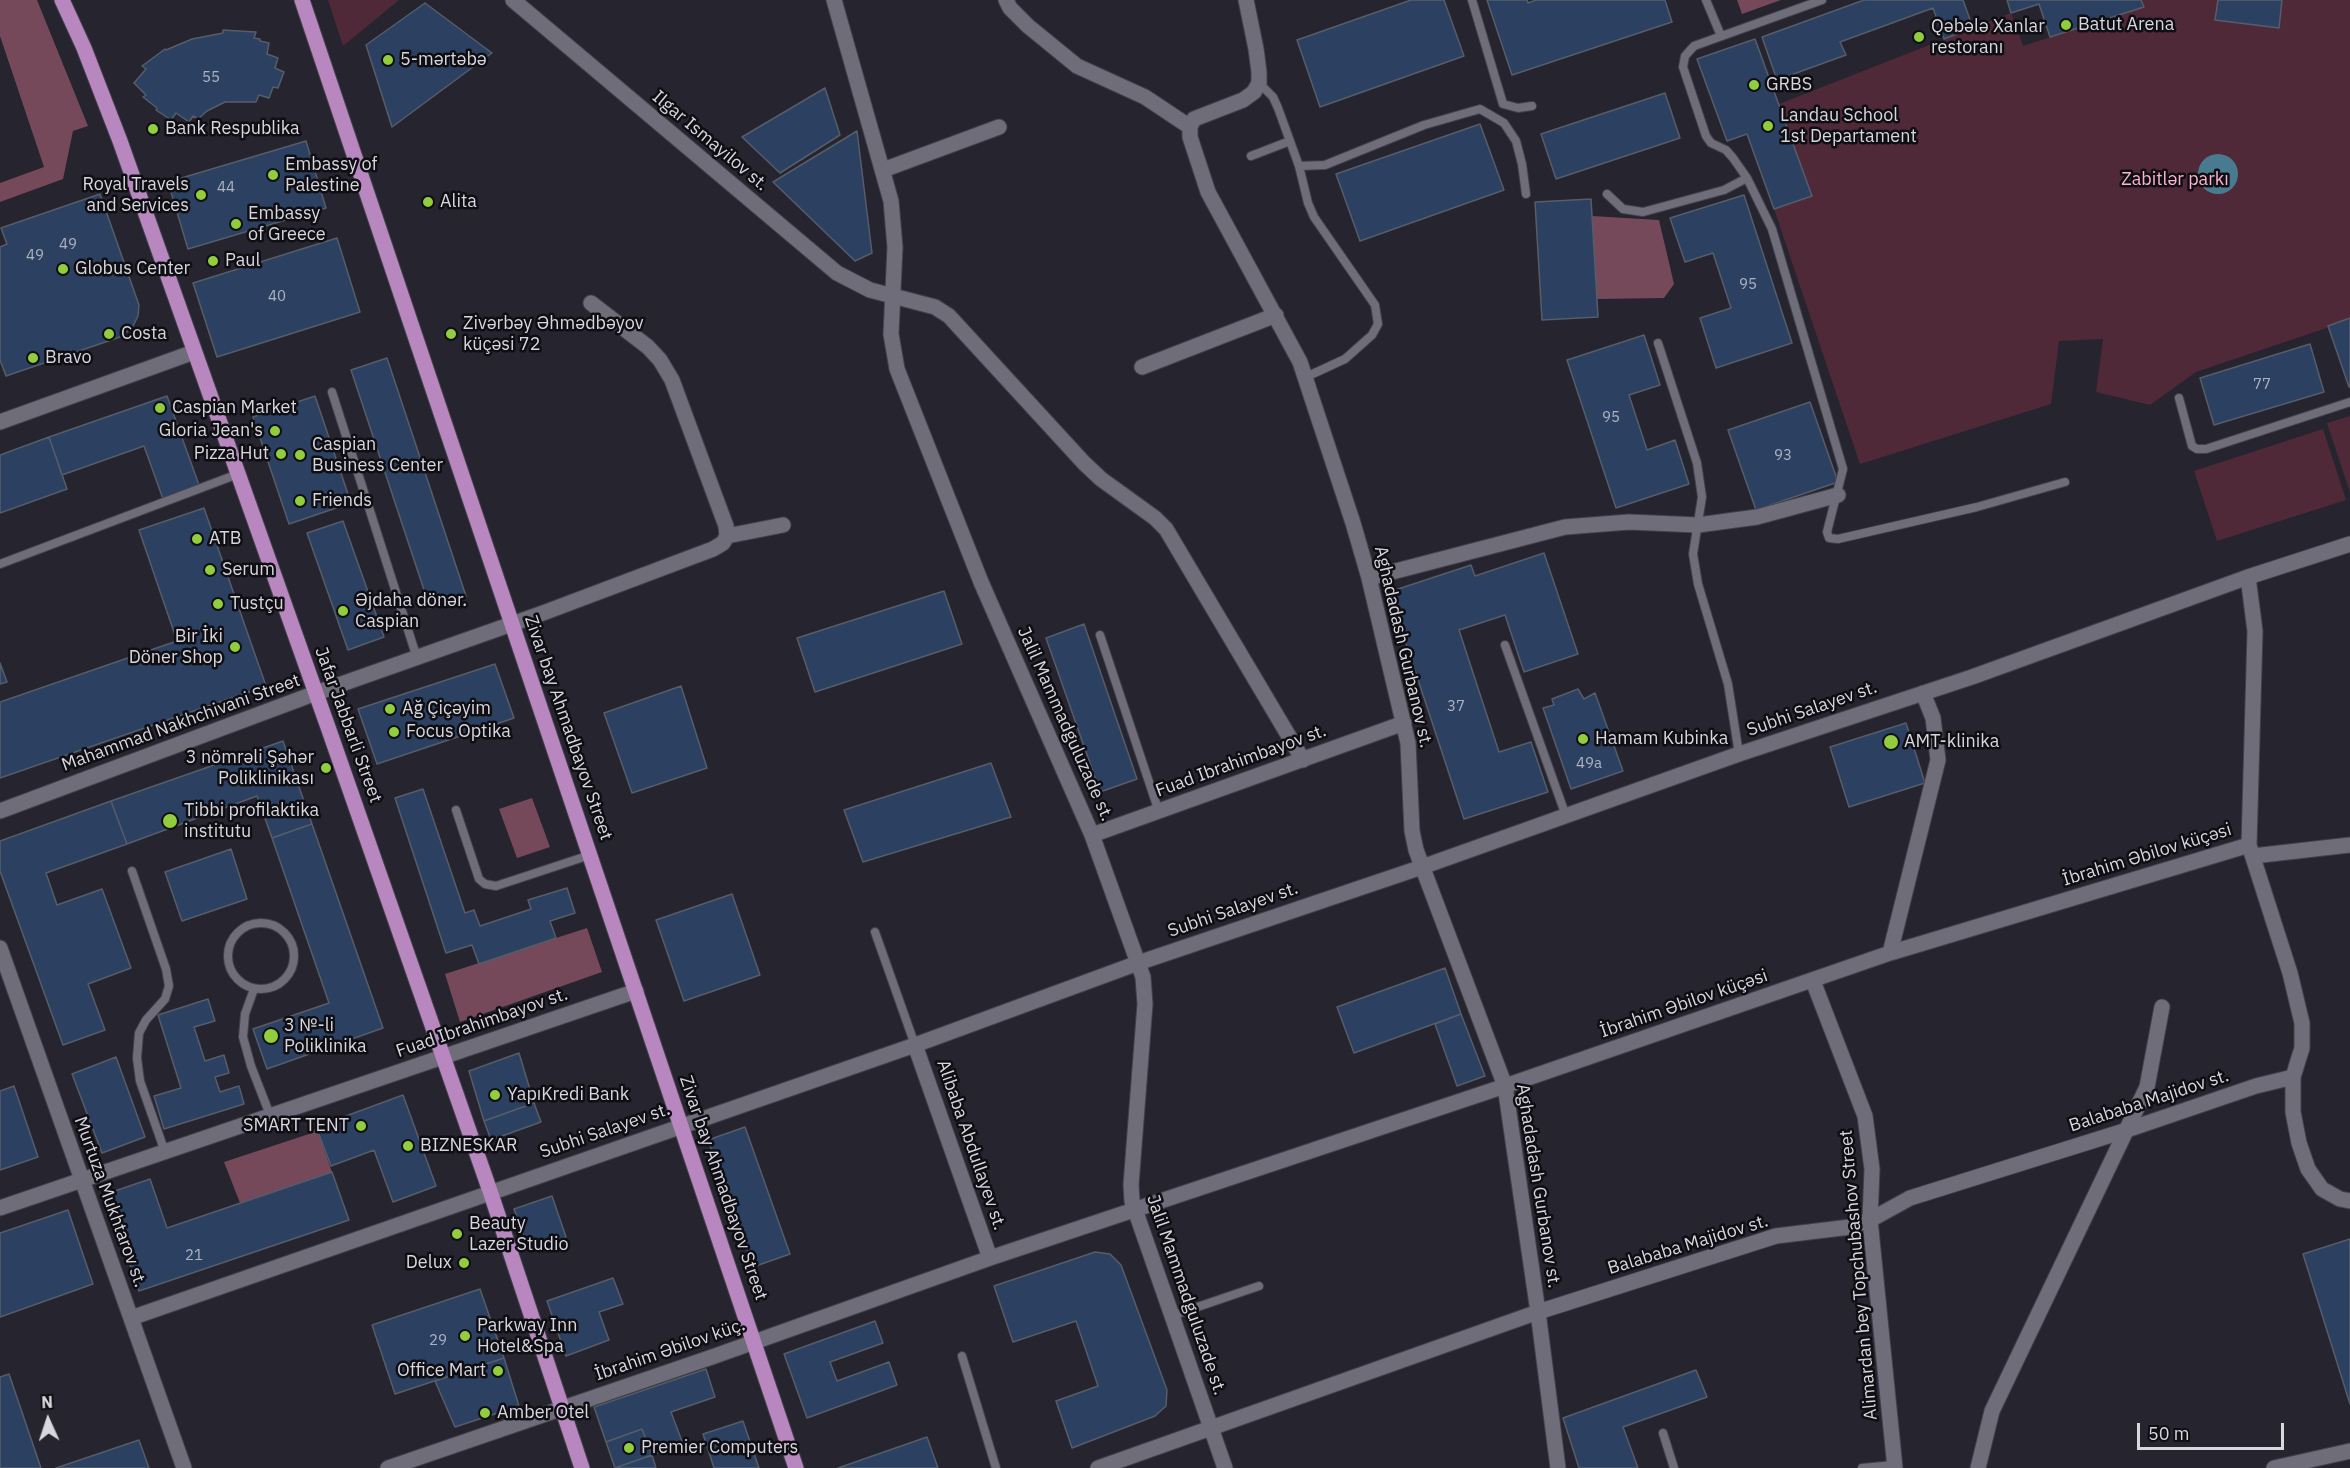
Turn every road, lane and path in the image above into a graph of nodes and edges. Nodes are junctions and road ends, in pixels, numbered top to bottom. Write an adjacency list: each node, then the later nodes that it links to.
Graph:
1 (62, 0): 26 (main road, Jafar Jabbarli Street)
2 (302, 0): 43 (main road, Zivar bay Ahmadbayov Street)
3 (513, 0): 22 (street, Ilgar Ismayilov st.)
4 (834, 0): 18 (street, Jalil Mammadguluzade st.)
5 (1006, 0): 14 (street)
6 (1246, 0): 11 (street)
7 (1472, 0): 12 (lane)
8 (1706, 0): 10 (lane)
9 (1822, 0): 10 (lane)
10 (1721, 36): 19 (lane)
11 (1258, 83): 14 (street); 15 (lane)
12 (1532, 106)
13 (999, 127): 18 (street)
14 (1190, 127): 24 (street, Aghadadash Gurbanov st.)
15 (1290, 141): 16 (lane); 17 (lane)
16 (1251, 156)
17 (1299, 166): 20 (lane); 28 (lane)
18 (883, 170): 22 (street, Jalil Mammadguluzade st.)
19 (1747, 178): 21 (lane); 35 (lane)
20 (1526, 194)
21 (1606, 194)
22 (893, 294): 51 (street, Ilgar Ismayilov st.); 56 (street, Jalil Mammadguluzade st.)
23 (591, 303): 38 (street)
24 (1276, 315): 27 (street); 28 (street, Aghadadash Gurbanov st.)
25 (1658, 343): 37 (lane)
26 (194, 352): 32 (street); 33 (main road, Jafar Jabbarli Street)
27 (1142, 367)
28 (1306, 377): 41 (street, Aghadadash Gurbanov st.)
29 (332, 392): 46 (lane)
30 (2179, 398): 31 (lane)
31 (2350, 402)
32 (0, 422)
33 (238, 474): 40 (lane); 47 (main road, Jafar Jabbarli Street)
34 (2065, 482): 35 (lane)
35 (1838, 495): 37 (street)
36 (783, 525): 38 (street)
37 (1698, 525): 41 (street); 50 (lane)
38 (727, 536): 43 (street, Mahammad Nakhchivani Street)
39 (2350, 544): 42 (street, Subhi Salayev st.)
40 (0, 564)
41 (1369, 578): 49 (street, Aghadadash Gurbanov st.)
42 (2248, 578): 48 (street, Subhi Salayev st.); 58 (street)
43 (512, 624): 46 (street, Mahammad Nakhchivani Street); 59 (main road, Zivar bay Ahmadbayov Street)
44 (1100, 635): 54 (lane)
45 (1505, 645): 55 (lane)
46 (417, 658): 47 (street, Mahammad Nakhchivani Street)
47 (316, 693): 53 (street, Mahammad Nakhchivani Street); 71 (main road, Jafar Jabbarli Street)
48 (1923, 693): 50 (street, Subhi Salayev st.); 64 (street)
49 (1404, 723): 51 (street, Fuad Ibrahimbayov st.); 60 (street, Aghadadash Gurbanov st.)
50 (1739, 754): 55 (street, Subhi Salayev st.)
51 (1303, 760): 54 (street, Fuad Ibrahimbayov st.)
52 (456, 810): 59 (lane)
53 (0, 811)
54 (1159, 812): 56 (street, Fuad Ibrahimbayov st.)
55 (1566, 816): 60 (street, Subhi Salayev st.)
56 (1092, 835): 65 (street, Jalil Mammadguluzade st.)
57 (2350, 845): 58 (street, İbrahim Əbilov küçəsi)
58 (2251, 851): 64 (street, İbrahim Əbilov küçəsi); 72 (street)
59 (590, 855): 68 (main road, Zivar bay Ahmadbayov Street)
60 (1422, 867): 65 (street, Subhi Salayev st.); 73 (street, Aghadadash Gurbanov st.)
61 (132, 871): 77 (lane)
62 (875, 932): 70 (lane)
63 (0, 948): 78 (street, Murtuza Mukhtarov st.)
64 (1890, 953): 66 (street, İbrahim Əbilov küçəsi)
65 (1138, 963): 70 (street, Subhi Salayev st.); 82 (street, Jalil Mammadguluzade st.)
66 (1813, 981): 73 (street, İbrahim Əbilov küçəsi); 83 (street, Alimardan bey Topchubashov Street)
67 (254, 989): 67 (lane); 74 (lane)
68 (636, 991): 71 (street, Fuad Ibrahimbayov st.); 75 (main road, Zivar bay Ahmadbayov Street)
69 (2162, 1007): 76 (street)
70 (915, 1045): 75 (street, Subhi Salayev st.); 84 (street, Alibaba Abdullayev st.)
71 (444, 1057): 74 (street, Fuad Ibrahimbayov st.); 79 (main road, Jafar Jabbarli Street)
72 (2293, 1077): 76 (street, Balababa Majidov st.); 80 (street)
73 (1505, 1086): 82 (street, İbrahim Əbilov küçəsi); 86 (street, Aghadadash Gurbanov st.)
74 (270, 1116): 77 (street, Fuad Ibrahimbayov st.)
75 (681, 1126): 79 (street, Subhi Salayev st.); 89 (main road, Zivar bay Ahmadbayov Street)
76 (2124, 1131): 83 (street, Balababa Majidov st.); 106 (street)
77 (165, 1152): 78 (street, Fuad Ibrahimbayov st.)
78 (80, 1181): 81 (street, Fuad Ibrahimbayov st.); 88 (street, Murtuza Mukhtarov st.)
79 (490, 1191): 88 (street, Subhi Salayev st.); 91 (main road, Jafar Jabbarli Street)
80 (2350, 1201)
81 (0, 1208)
82 (1134, 1209): 84 (street, İbrahim Əbilov küç.); 87 (street, Jalil Mammadguluzade st.)
83 (1870, 1220): 86 (street, Balababa Majidov st.); 95 (street, Alimardan bey Topchubashov Street)
84 (990, 1258): 89 (street, İbrahim Əbilov küç.)
85 (1259, 1286): 87 (lane)
86 (1539, 1312): 92 (street, Balababa Majidov st.); 103 (street, Aghadadash Gurbanov st.)
87 (1171, 1316): 92 (street, Jalil Mammadguluzade st.)
88 (131, 1318): 96 (street, Murtuza Mukhtarov st.)
89 (754, 1342): 91 (street, İbrahim Əbilov küç.); 99 (main road, Zivar bay Ahmadbayov Street)
90 (962, 1356): 100 (lane)
91 (562, 1408): 97 (street, İbrahim Əbilov küç.); 98 (main road, Jafar Jabbarli Street)
92 (1211, 1429): 101 (street, Balababa Majidov st.); 102 (street, Jalil Mammadguluzade st.)
93 (1663, 1433): 104 (lane)
94 (2350, 1452): 107 (street)
95 (1895, 1467): 105 (lane)
96 (184, 1468)
97 (388, 1468)
98 (582, 1468)
99 (796, 1468)
100 (996, 1468)
101 (1098, 1468)
102 (1225, 1468)
103 (1558, 1468)
104 (1674, 1468)
105 (1862, 1468)
106 (1978, 1468)
107 (2274, 1468)

